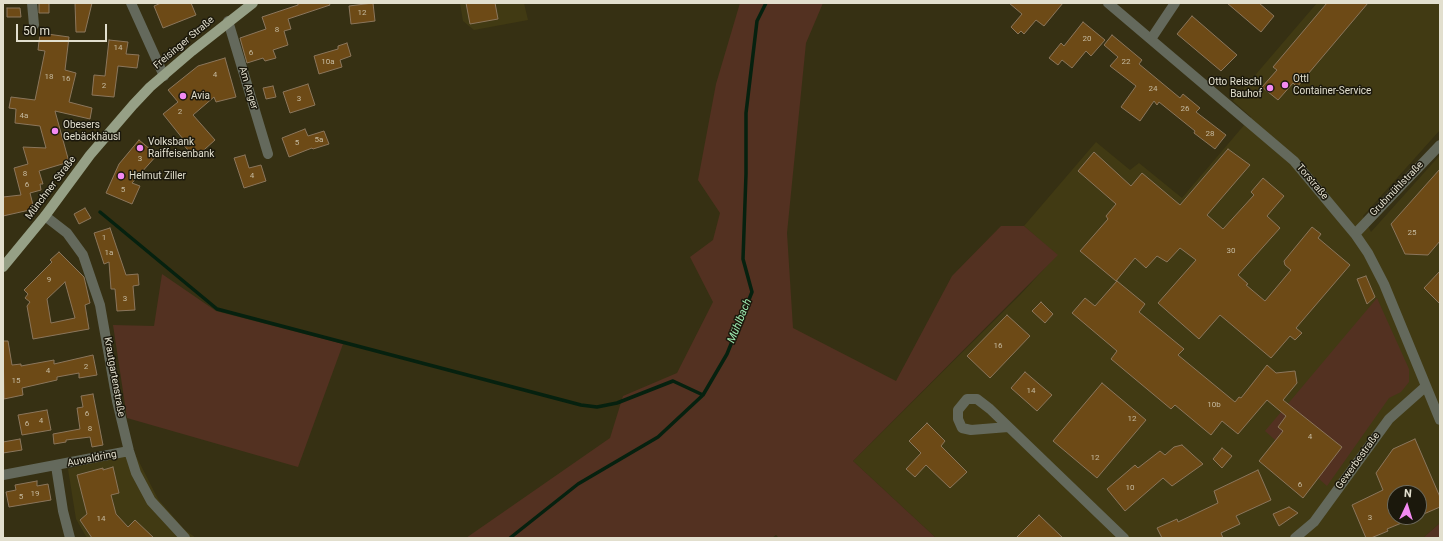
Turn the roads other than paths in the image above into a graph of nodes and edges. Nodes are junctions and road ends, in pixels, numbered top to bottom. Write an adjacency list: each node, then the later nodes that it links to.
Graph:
1 (32, 3): 7 (street)
2 (131, 3): 9 (street)
3 (252, 3): 6 (main road, Freisinger Straße)
4 (1108, 3): 8 (street, Torstraße)
5 (1175, 3): 8 (street)
6 (228, 21): 9 (main road, Freisinger Straße); 12 (street, Am Anger)
7 (34, 25)
8 (1151, 39): 14 (street, Torstraße)
9 (164, 76): 10 (main road, Freisinger Straße)
10 (134, 104): 13 (main road, Münchner Straße)
11 (1440, 145): 14 (street, Grubmühlstraße)
12 (268, 154)
13 (46, 216): 15 (main road, Münchner Straße); 19 (street, Krautgartenstraße)
14 (1355, 234): 16 (street, Torstraße)
15 (3, 267)
16 (1425, 387): 17 (street, Torstraße); 25 (street, Gewerbestraße)
17 (1440, 420)
18 (1008, 427): 18 (street); 24 (street)
19 (129, 451): 20 (street, Auwaldring); 23 (street, Krautgartenstraße)
20 (56, 466): 21 (street, Auwaldring); 22 (street, Auwaldring)
21 (3, 475)
22 (70, 538)
23 (185, 538)
24 (1124, 538)
25 (1296, 538)

